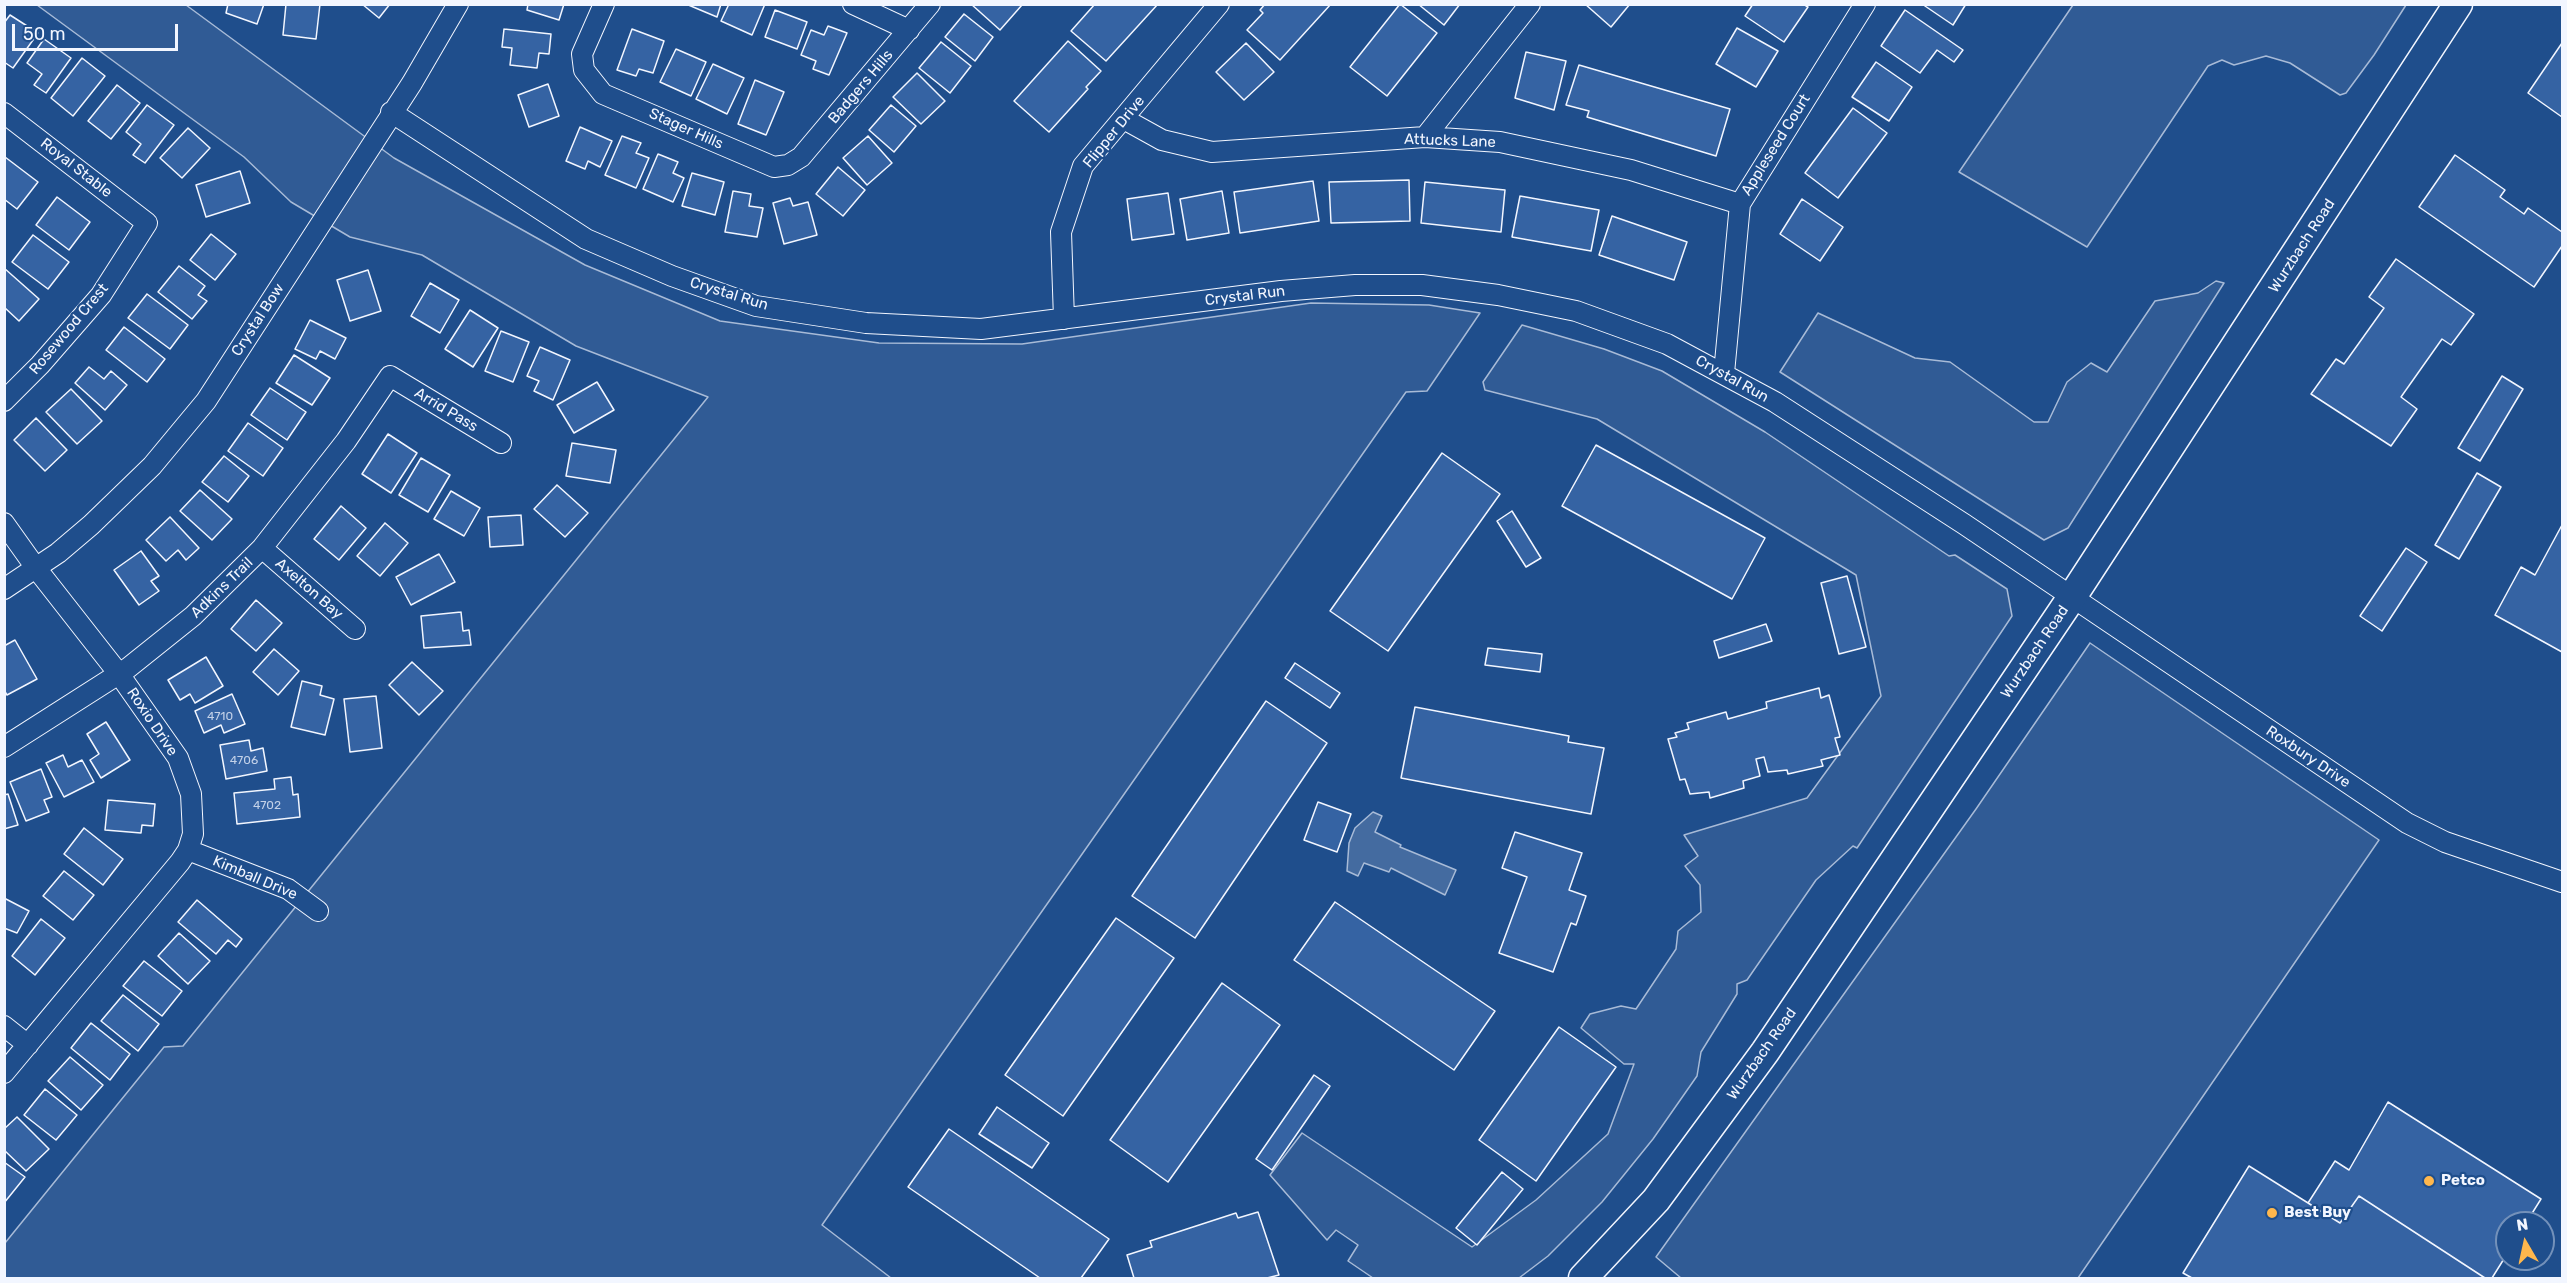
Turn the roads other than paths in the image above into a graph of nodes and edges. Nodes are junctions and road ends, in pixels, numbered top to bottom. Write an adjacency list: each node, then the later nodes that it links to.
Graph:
1 (458, 4): 10 (street, Crystal Bow)
2 (604, 4): 14 (street, Stager Hills)
3 (853, 4): 9 (street)
4 (930, 4): 9 (street, Badgers Hills)
5 (1219, 4): 12 (street, Flipper Drive)
6 (1530, 4): 13 (street)
7 (1865, 4): 15 (street, Appleseed Court)
8 (2458, 4): 26 (main road, Wurzbach Road)
9 (909, 30): 14 (street, Badgers Hills)
10 (391, 112): 17 (street, Crystal Run); 24 (street, Crystal Bow)
11 (4, 113): 16 (street, Royal Stable)
12 (1124, 119): 13 (street, Attucks Lane); 17 (street, Flipper Drive)
13 (1425, 137): 15 (street, Attucks Lane)
14 (788, 165)
15 (1740, 204): 18 (street, Appleseed Court)
16 (147, 223): 20 (street, Rosewood Crest)
17 (1064, 319): 18 (street, Crystal Run)
18 (1724, 373): 26 (street, Crystal Run)
19 (390, 376): 21 (street, Arrid Pass); 23 (street, Adkins Trail)
20 (4, 401)
21 (501, 443)
22 (4, 523): 24 (street, Roxio Drive)
23 (262, 548): 27 (street, Axelton Bay); 28 (street, Adkins Trail)
24 (36, 568): 25 (street, Crystal Bow); 28 (street, Roxio Drive)
25 (4, 589)
26 (2072, 597): 31 (street, Roxbury Drive); 36 (main road, Wurzbach Road)
27 (355, 629)
28 (119, 674): 29 (street, Adkins Trail); 30 (street, Roxio Drive)
29 (4, 747)
30 (188, 850): 32 (street, Kimball Drive); 34 (street)
31 (2562, 882)
32 (318, 911)
33 (4, 1026): 34 (street)
34 (28, 1045): 35 (street)
35 (4, 1073)
36 (1583, 1278)

